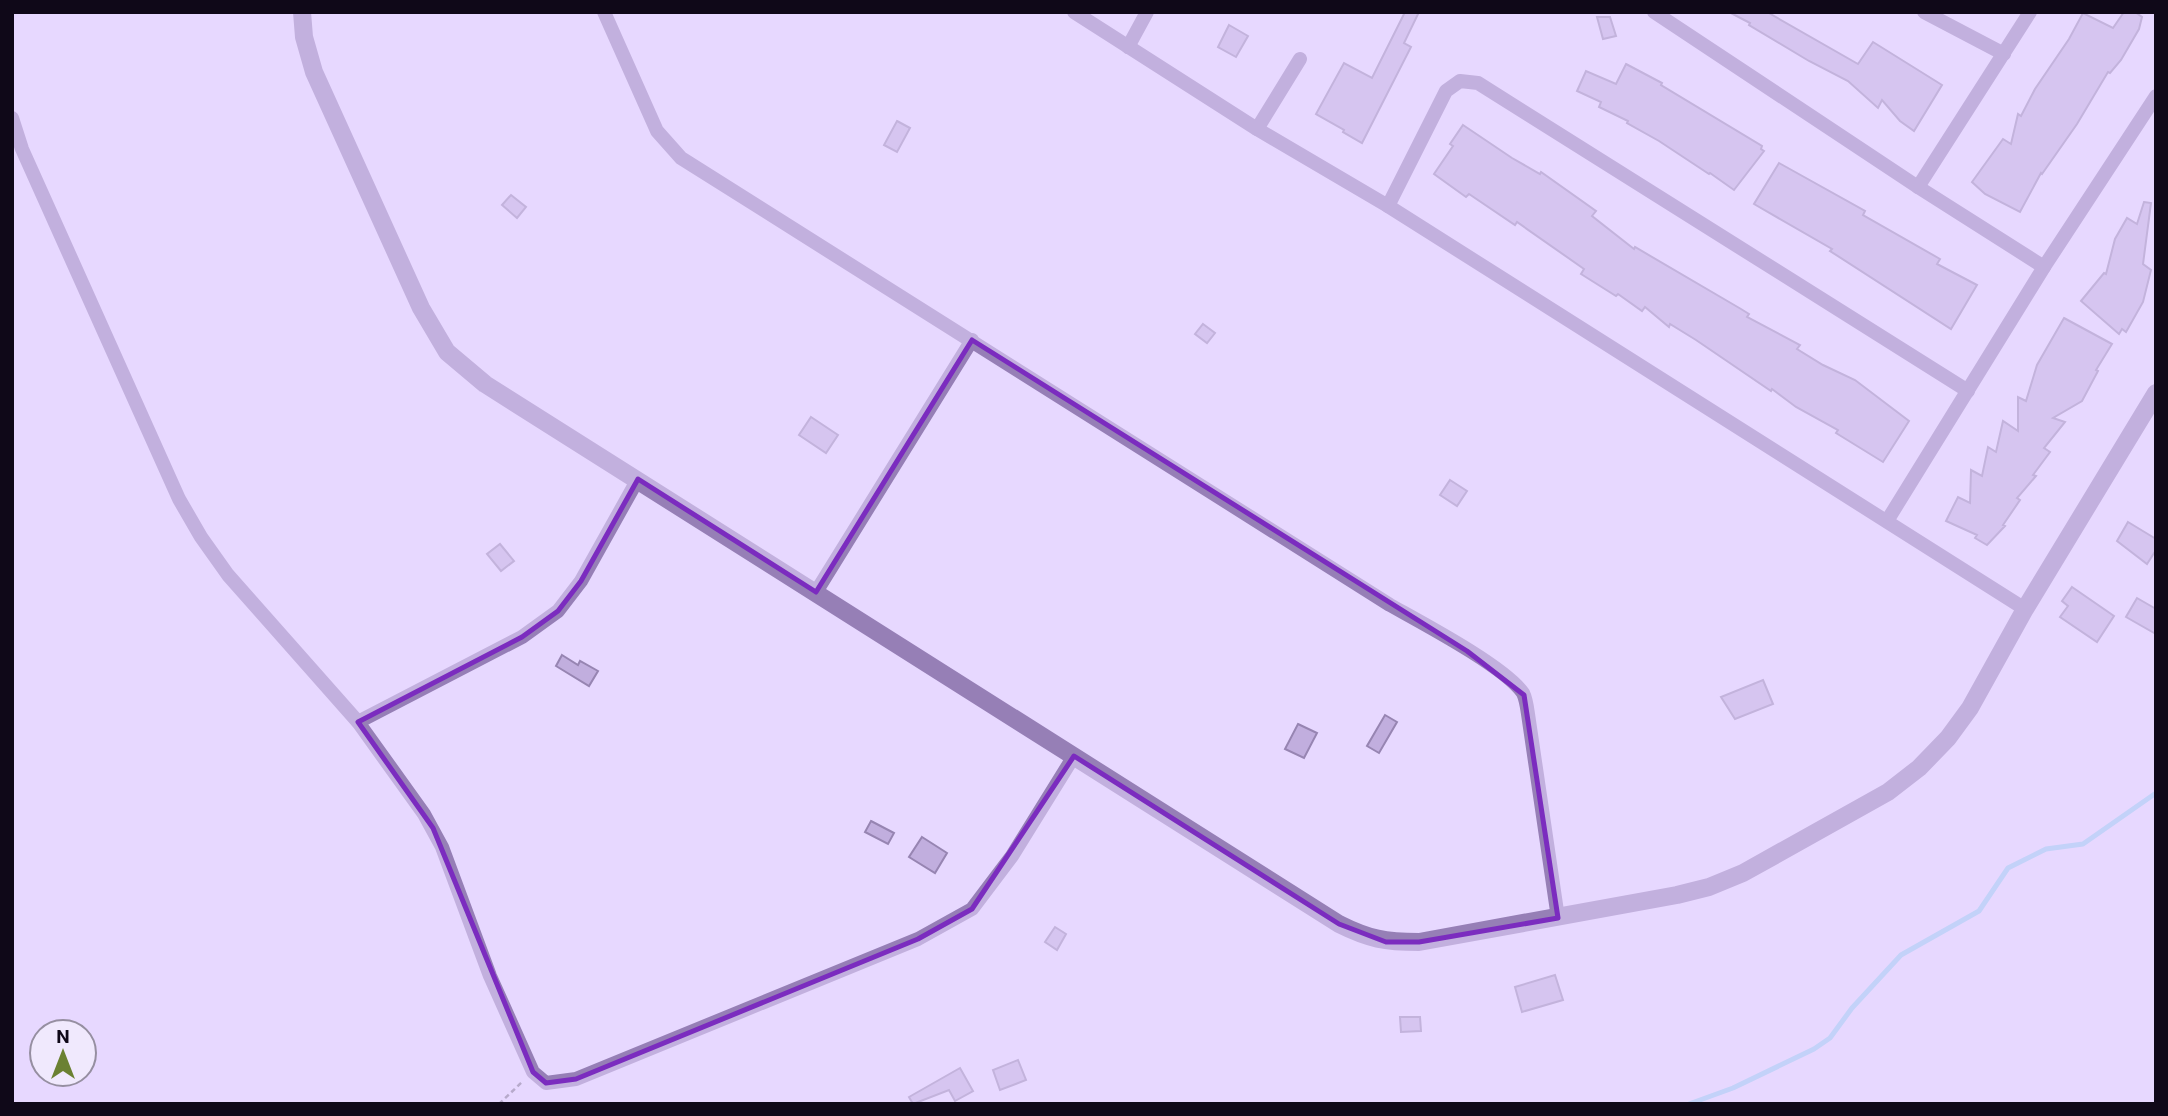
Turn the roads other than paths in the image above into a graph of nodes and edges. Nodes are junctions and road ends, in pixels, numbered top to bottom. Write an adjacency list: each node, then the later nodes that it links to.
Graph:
1 (302, 12): 20 (street)
2 (604, 12): 17 (street)
3 (1074, 12): 8 (street)
4 (1147, 12): 8 (street)
5 (1654, 12): 14 (street)
6 (1924, 12): 9 (street)
7 (2030, 12): 9 (street)
8 (1128, 47): 13 (street)
9 (2004, 54): 14 (street)
10 (1300, 59): 13 (street)
11 (2156, 96): 16 (street)
12 (12, 118): 24 (street)
13 (1257, 129): 15 (street)
14 (1918, 187): 16 (street)
15 (1388, 206): 18 (street); 21 (street)
16 (2044, 267): 18 (street)
17 (972, 340): 22 (street); 26 (street)
18 (1968, 391): 21 (street)
19 (2156, 393): 23 (street)
20 (638, 479): 22 (street); 24 (street)
21 (1887, 521): 23 (street)
22 (816, 592): 25 (street)
23 (2025, 609): 26 (street)
24 (358, 722): 25 (street)
25 (1074, 756): 26 (street)
26 (1558, 918)

